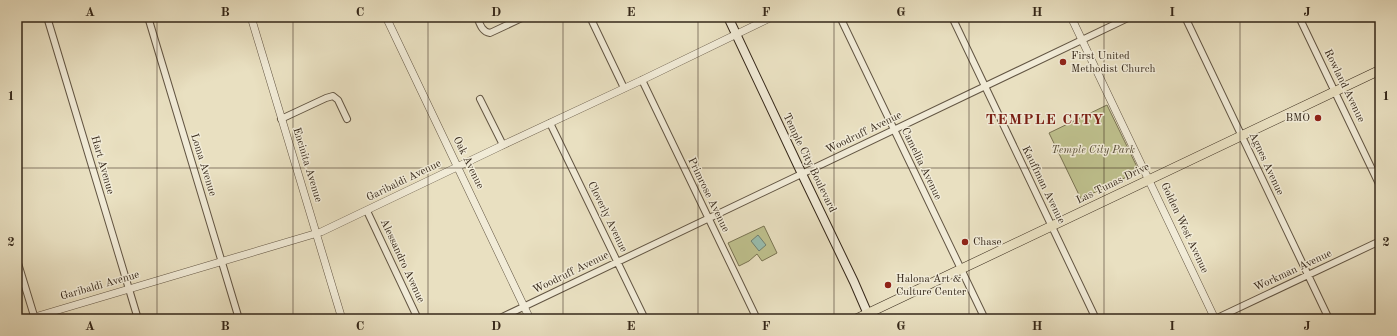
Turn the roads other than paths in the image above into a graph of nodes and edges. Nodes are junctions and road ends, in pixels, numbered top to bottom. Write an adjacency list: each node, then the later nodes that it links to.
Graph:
1 (47, 17): 44 (street, Hart Avenue)
2 (148, 17): 40 (street, Loma Avenue)
3 (252, 17): 24 (street, Encinita Avenue)
4 (386, 17): 30 (street, Oak Avenue)
5 (477, 17): 6 (street)
6 (524, 17)
7 (590, 17): 21 (street)
8 (728, 17): 16 (main road, Temple City Boulevard)
9 (772, 17): 16 (street, Garibaldi Avenue)
10 (840, 17): 27 (street, Camellia Avenue)
11 (952, 17): 20 (street, Kauffman Avenue)
12 (1071, 17): 17 (street, Golden West Avenue)
13 (1130, 17): 17 (street, Woodruff Avenue)
14 (1185, 17): 28 (street, Agnes Avenue)
15 (1299, 17): 22 (street, Rowland Avenue)
16 (736, 34): 19 (street, Garibaldi Avenue); 31 (main road, Temple City Boulevard)
17 (1082, 40): 20 (street, Woodruff Avenue); 32 (street, Golden West Avenue)
18 (1380, 70): 22 (main road, Las Tunas Drive)
19 (642, 80): 21 (street, Garibaldi Avenue); 35 (street, Primrose Avenue)
20 (984, 86): 27 (street, Woodruff Avenue); 36 (street, Kauffman Avenue)
21 (624, 88): 26 (street, Garibaldi Avenue)
22 (1335, 92): 28 (main road, Las Tunas Drive); 33 (street, Rowland Avenue)
23 (480, 99): 29 (street)
24 (281, 119): 25 (street); 37 (street, Encinita Avenue)
25 (346, 119)
26 (550, 123): 29 (street, Garibaldi Avenue); 41 (street, Cloverly Avenue)
27 (894, 130): 31 (street, Woodruff Avenue); 42 (street, Camellia Avenue)
28 (1242, 136): 32 (main road, Las Tunas Drive); 43 (street, Agnes Avenue)
29 (503, 145): 30 (street, Garibaldi Avenue)
30 (457, 167): 34 (street, Garibaldi Avenue); 45 (street, Oak Avenue)
31 (802, 174): 35 (street, Woodruff Avenue); 46 (main road, Temple City Boulevard)
32 (1149, 180): 36 (main road, Las Tunas Drive); 59 (street, Golden West Avenue)
33 (1380, 186)
34 (367, 211): 37 (street, Garibaldi Avenue); 51 (street, Alessandro Avenue)
35 (708, 218): 41 (street, Woodruff Avenue); 55 (street, Primrose Avenue)
36 (1052, 226): 42 (main road, Las Tunas Drive); 58 (street, Kauffman Avenue)
37 (317, 234): 40 (street, Garibaldi Avenue); 50 (street, Encinita Avenue)
38 (1380, 240): 43 (street, Workman Avenue)
39 (17, 260): 47 (street)
40 (222, 262): 44 (street, Garibaldi Avenue); 49 (street, Loma Avenue)
41 (617, 262): 45 (street, Woodruff Avenue); 54 (street, Cloverly Avenue)
42 (960, 269): 46 (main road, Las Tunas Drive); 57 (street, Camellia Avenue)
43 (1308, 275): 59 (street, Workman Avenue); 60 (street, Agnes Avenue)
44 (128, 289): 47 (street, Garibaldi Avenue); 48 (street, Hart Avenue)
45 (524, 306): 52 (street, Woodruff Avenue); 53 (street, Oak Avenue)
46 (869, 316): 56 (main road, Las Tunas Drive)
47 (32, 318)
48 (138, 319)
49 (239, 319)
50 (342, 319)
51 (418, 319)
52 (498, 319)
53 (530, 319)
54 (645, 319)
55 (757, 319)
56 (856, 319)
57 (985, 319)
58 (1096, 319)
59 (1215, 319)
60 (1329, 319)

